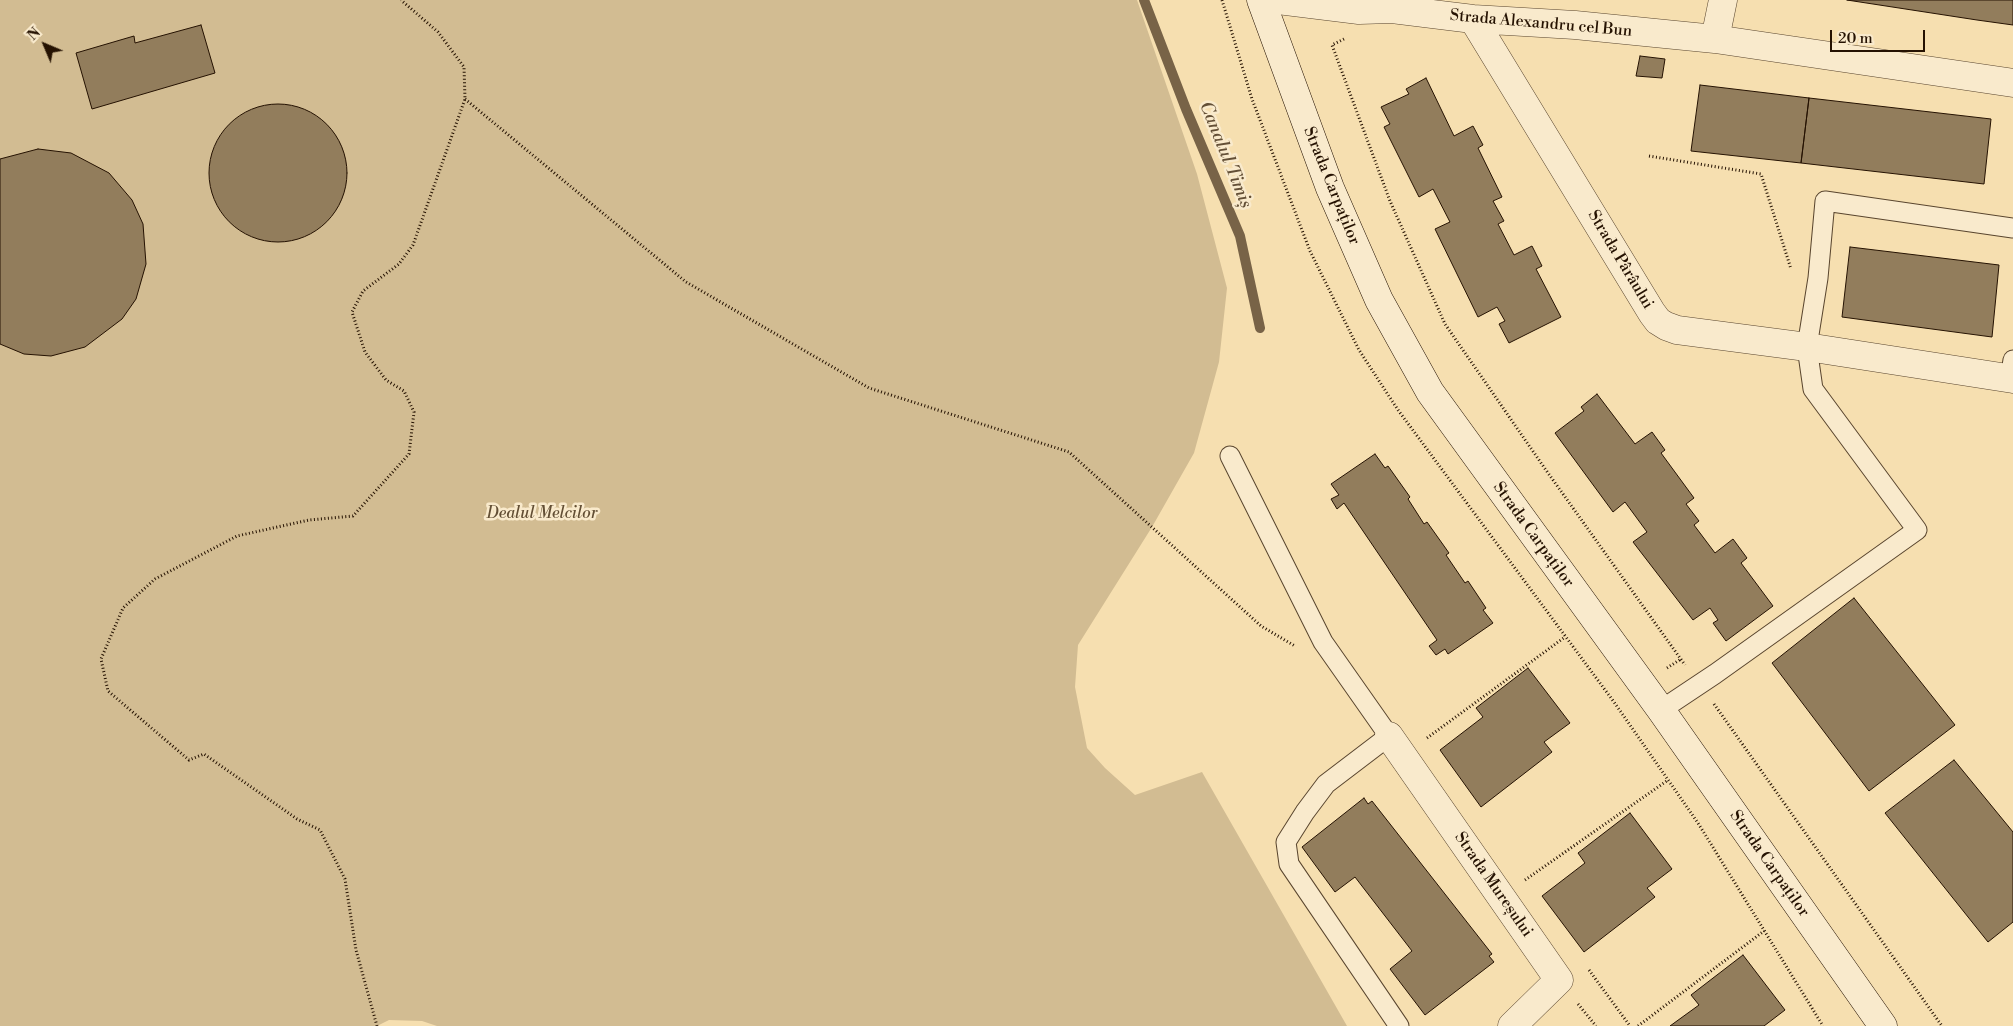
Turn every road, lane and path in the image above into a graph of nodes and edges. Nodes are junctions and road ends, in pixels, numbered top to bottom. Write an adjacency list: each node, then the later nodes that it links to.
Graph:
1 (401, 0): 9 (path)
2 (1261, 0): 19 (street, Strada Carpaților)
3 (1278, 0): 5 (street, Strada Alexandru cel Bun)
4 (1722, 0): 7 (street)
5 (1359, 10): 6 (street, Strada Alexandru cel Bun); 18 (path)
6 (1473, 19): 7 (street, Strada Alexandru cel Bun); 13 (street, Strada Pârâului)
7 (1715, 39): 8 (street, Strada Alexandru cel Bun)
8 (2013, 83)
9 (465, 99): 17 (path); 25 (path)
10 (1649, 156): 12 (path)
11 (2013, 228): 13 (lane)
12 (1790, 279)
13 (1807, 347): 14 (street, Strada Pârâului); 18 (lane)
14 (2012, 373)
15 (1230, 456): 20 (lane)
16 (1565, 637): 21 (path)
17 (1300, 649)
18 (1700, 685): 19 (lane); 30 (path)
19 (1660, 710): 29 (street, Strada Carpaților)
20 (1389, 736): 26 (lane); 27 (street, Strada Mureșului)
21 (1422, 742)
22 (1668, 780): 23 (path)
23 (1525, 881)
24 (1764, 931): 28 (path)
25 (377, 1026)
26 (1399, 1026)
27 (1512, 1026)
28 (1638, 1026)
29 (1883, 1026)
30 (1942, 1026)

